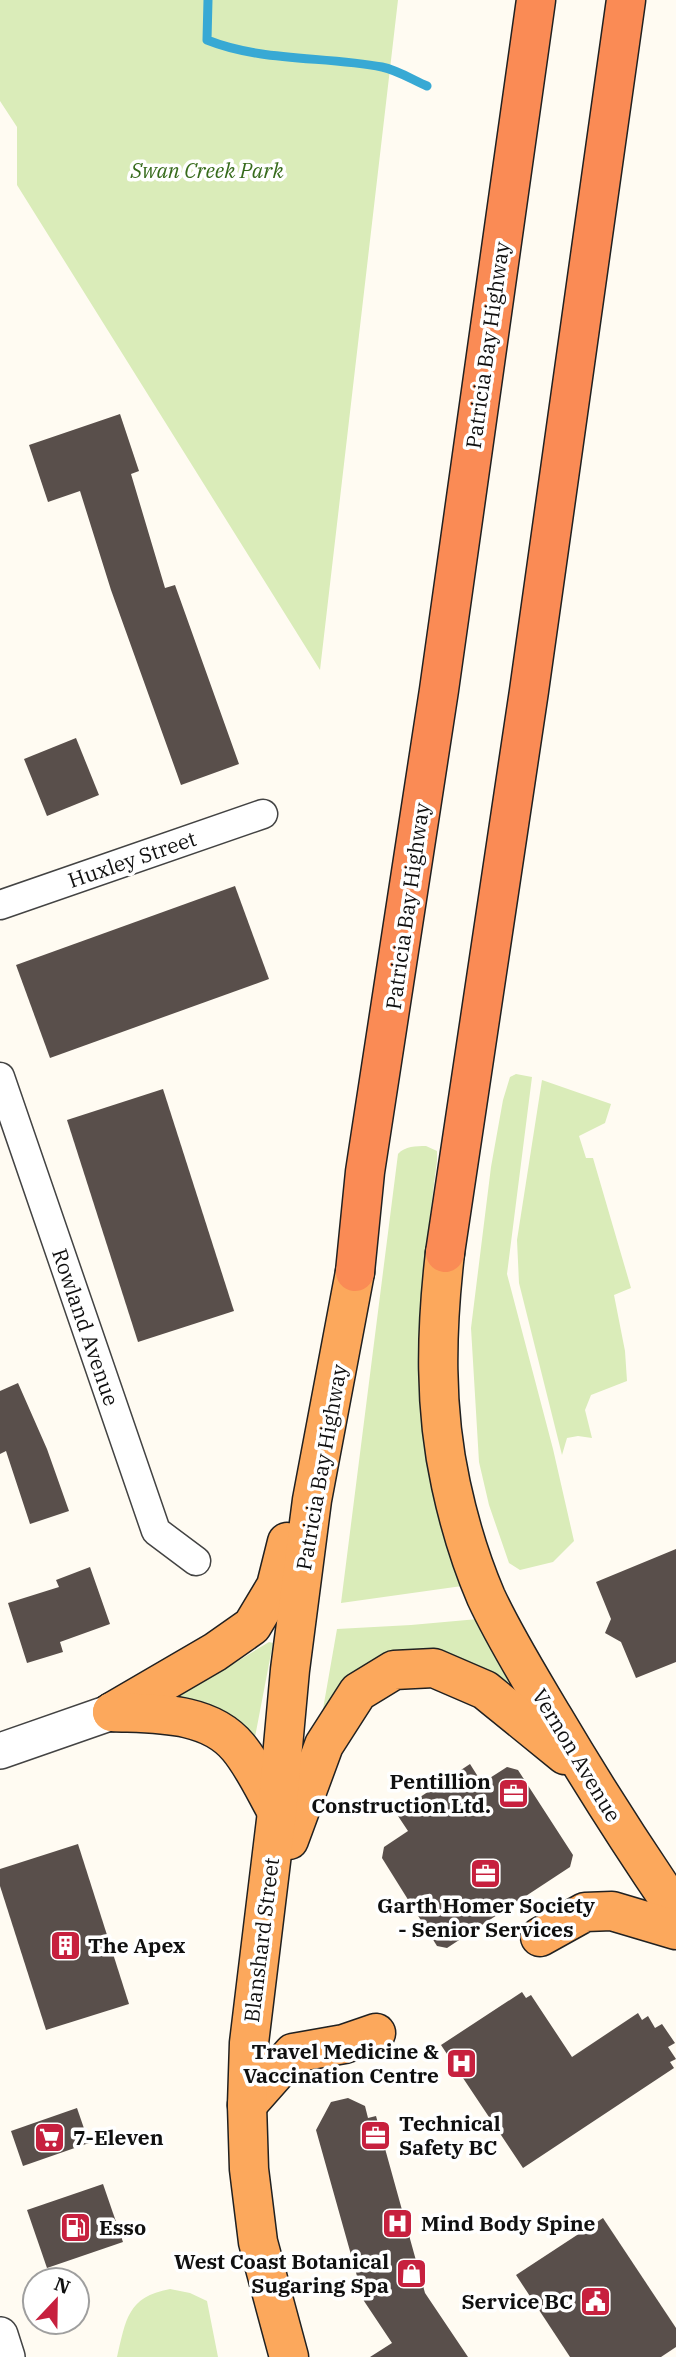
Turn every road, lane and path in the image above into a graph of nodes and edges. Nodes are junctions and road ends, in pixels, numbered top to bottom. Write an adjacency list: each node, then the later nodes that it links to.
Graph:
1 (536, 0): 6 (highway, Patricia Bay Highway)
2 (626, 0): 10 (highway, Vernon Avenue)
3 (263, 814): 4 (street, Huxley Street)
4 (0, 905)
5 (0, 1077): 7 (street, Rowland Avenue)
6 (355, 1272): 8 (highway); 11 (highway, Patricia Bay Highway)
7 (196, 1561)
8 (112, 1712): 9 (street); 11 (highway)
9 (0, 1751)
10 (585, 1770): 12 (highway); 13 (highway, Vernon Avenue)
11 (277, 1812): 12 (highway, Blanshard Street)
12 (267, 1901): 17 (highway, Blanshard Street)
13 (676, 1910)
14 (676, 1930): 15 (highway)
15 (540, 1937)
16 (376, 2033): 17 (highway)
17 (247, 2105): 20 (highway, Blanshard Street)
18 (0, 2335): 19 (street)
19 (7, 2357)
20 (289, 2357)

